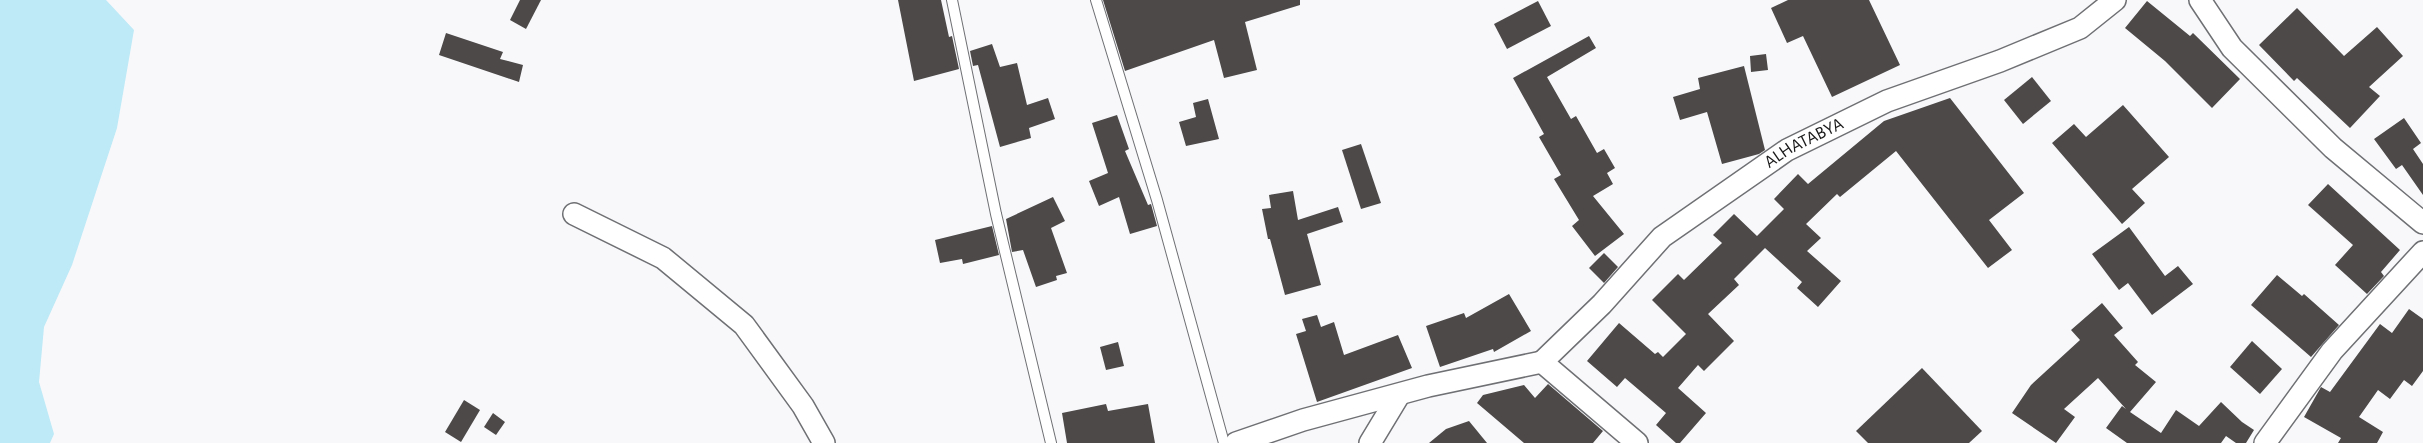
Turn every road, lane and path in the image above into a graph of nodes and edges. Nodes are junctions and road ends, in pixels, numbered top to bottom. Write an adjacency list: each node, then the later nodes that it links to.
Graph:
1 (952, 0): 11 (lane)
2 (1096, 0): 12 (lane)
3 (2115, 0): 8 (street, ALHATABYA)
4 (2200, 0): 6 (street)
5 (574, 214): 10 (street)
6 (2423, 223)
7 (2423, 252): 16 (street)
8 (1542, 362): 9 (street); 15 (street)
9 (1399, 395): 13 (street); 14 (street)
10 (824, 443)
11 (1051, 443)
12 (1224, 443)
13 (1236, 443)
14 (1370, 443)
15 (1637, 443)
16 (2265, 443)

